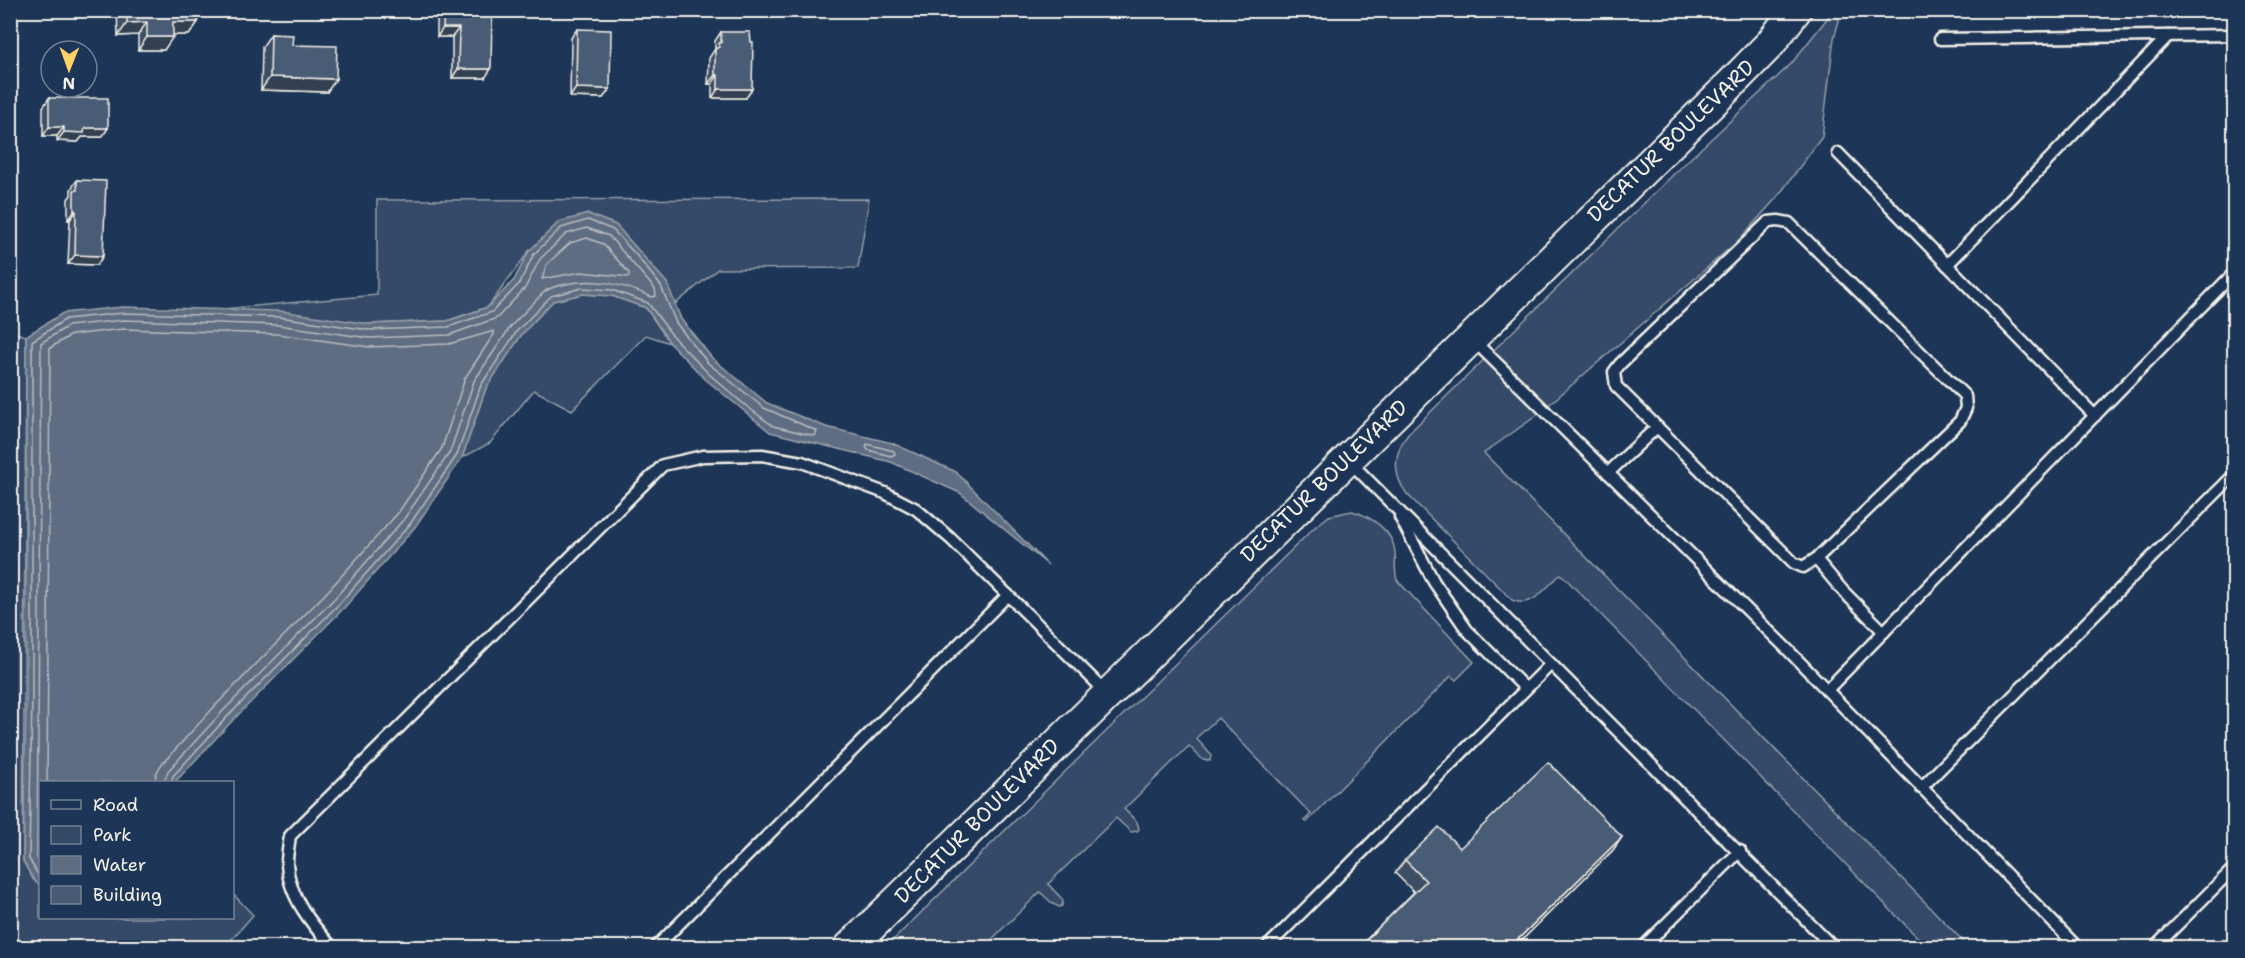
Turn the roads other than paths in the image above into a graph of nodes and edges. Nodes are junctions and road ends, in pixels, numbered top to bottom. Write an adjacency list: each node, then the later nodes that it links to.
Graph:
1 (1796, 10): 8 (street, DECATUR BOULEVARD)
2 (2235, 34): 3 (lane)
3 (2168, 36): 4 (lane); 6 (lane)
4 (1940, 39)
5 (1838, 153): 6 (lane)
6 (1947, 265): 9 (lane)
7 (2235, 273): 9 (lane)
8 (1470, 337): 11 (street, DECATUR BOULEVARD); 12 (lane)
9 (2095, 416): 17 (lane)
10 (1657, 427): 12 (lane); 15 (lane); 15 (lane)
11 (1347, 458): 14 (lane); 21 (street, DECATUR BOULEVARD)
12 (1608, 473): 20 (lane)
13 (2235, 475): 22 (lane)
14 (1394, 507): 18 (lane); 19 (lane)
15 (1816, 559): 17 (lane)
16 (1008, 595): 21 (lane); 25 (lane); 26 (lane)
17 (1884, 632): 20 (lane)
18 (1551, 664): 19 (lane); 23 (lane)
19 (1525, 688): 28 (lane)
20 (1827, 690): 22 (lane)
21 (1107, 693): 27 (street, DECATUR BOULEVARD)
22 (1921, 788): 31 (lane)
23 (1740, 851): 29 (lane); 30 (lane)
24 (2235, 868): 32 (lane)
25 (333, 948)
26 (655, 948)
27 (849, 948)
28 (1266, 948)
29 (1642, 948)
30 (1834, 948)
31 (2078, 948)
32 (2154, 948)

